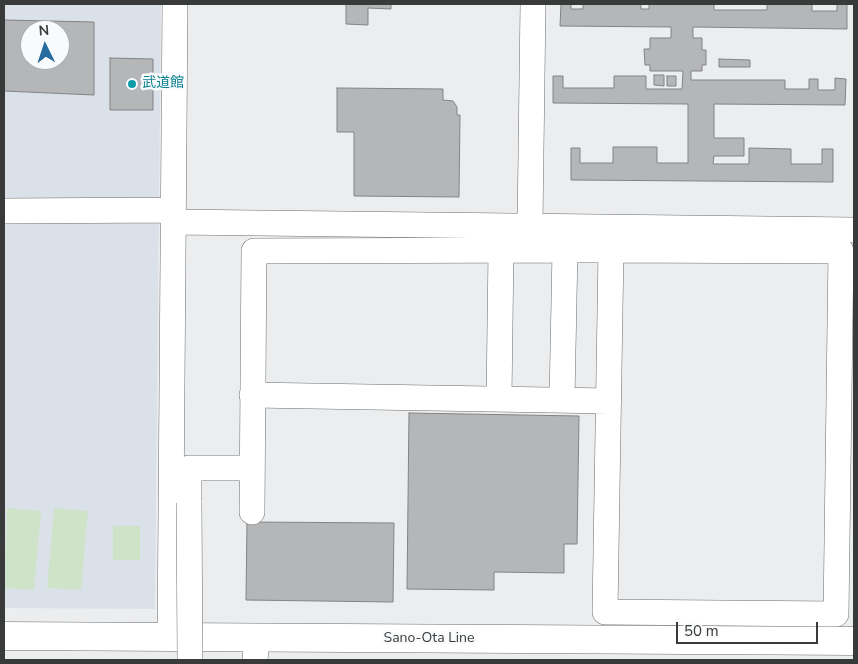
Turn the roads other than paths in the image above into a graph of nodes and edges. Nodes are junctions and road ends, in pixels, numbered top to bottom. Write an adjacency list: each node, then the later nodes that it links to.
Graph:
1 (175, 4): 4 (street)
2 (533, 4): 5 (street)
3 (4, 211): 4 (street)
4 (173, 216): 5 (street); 18 (street)
5 (530, 225): 6 (street)
6 (853, 230)
7 (501, 250): 8 (street); 10 (street); 11 (street)
8 (565, 250): 9 (street); 12 (street)
9 (611, 250): 13 (street); 16 (street)
10 (252, 395): 11 (street); 14 (street)
11 (498, 399): 12 (street)
12 (562, 400): 13 (street)
13 (609, 401): 16 (street)
14 (252, 468): 15 (street); 21 (street, bridge)
15 (252, 512)
16 (845, 568)
17 (4, 636): 18 (main road, Sano-Ota Line)
18 (170, 638): 20 (main road, Sano-Ota Line)
19 (854, 641): 20 (main road, Sano-Ota Line)
20 (256, 649)
21 (190, 660)

